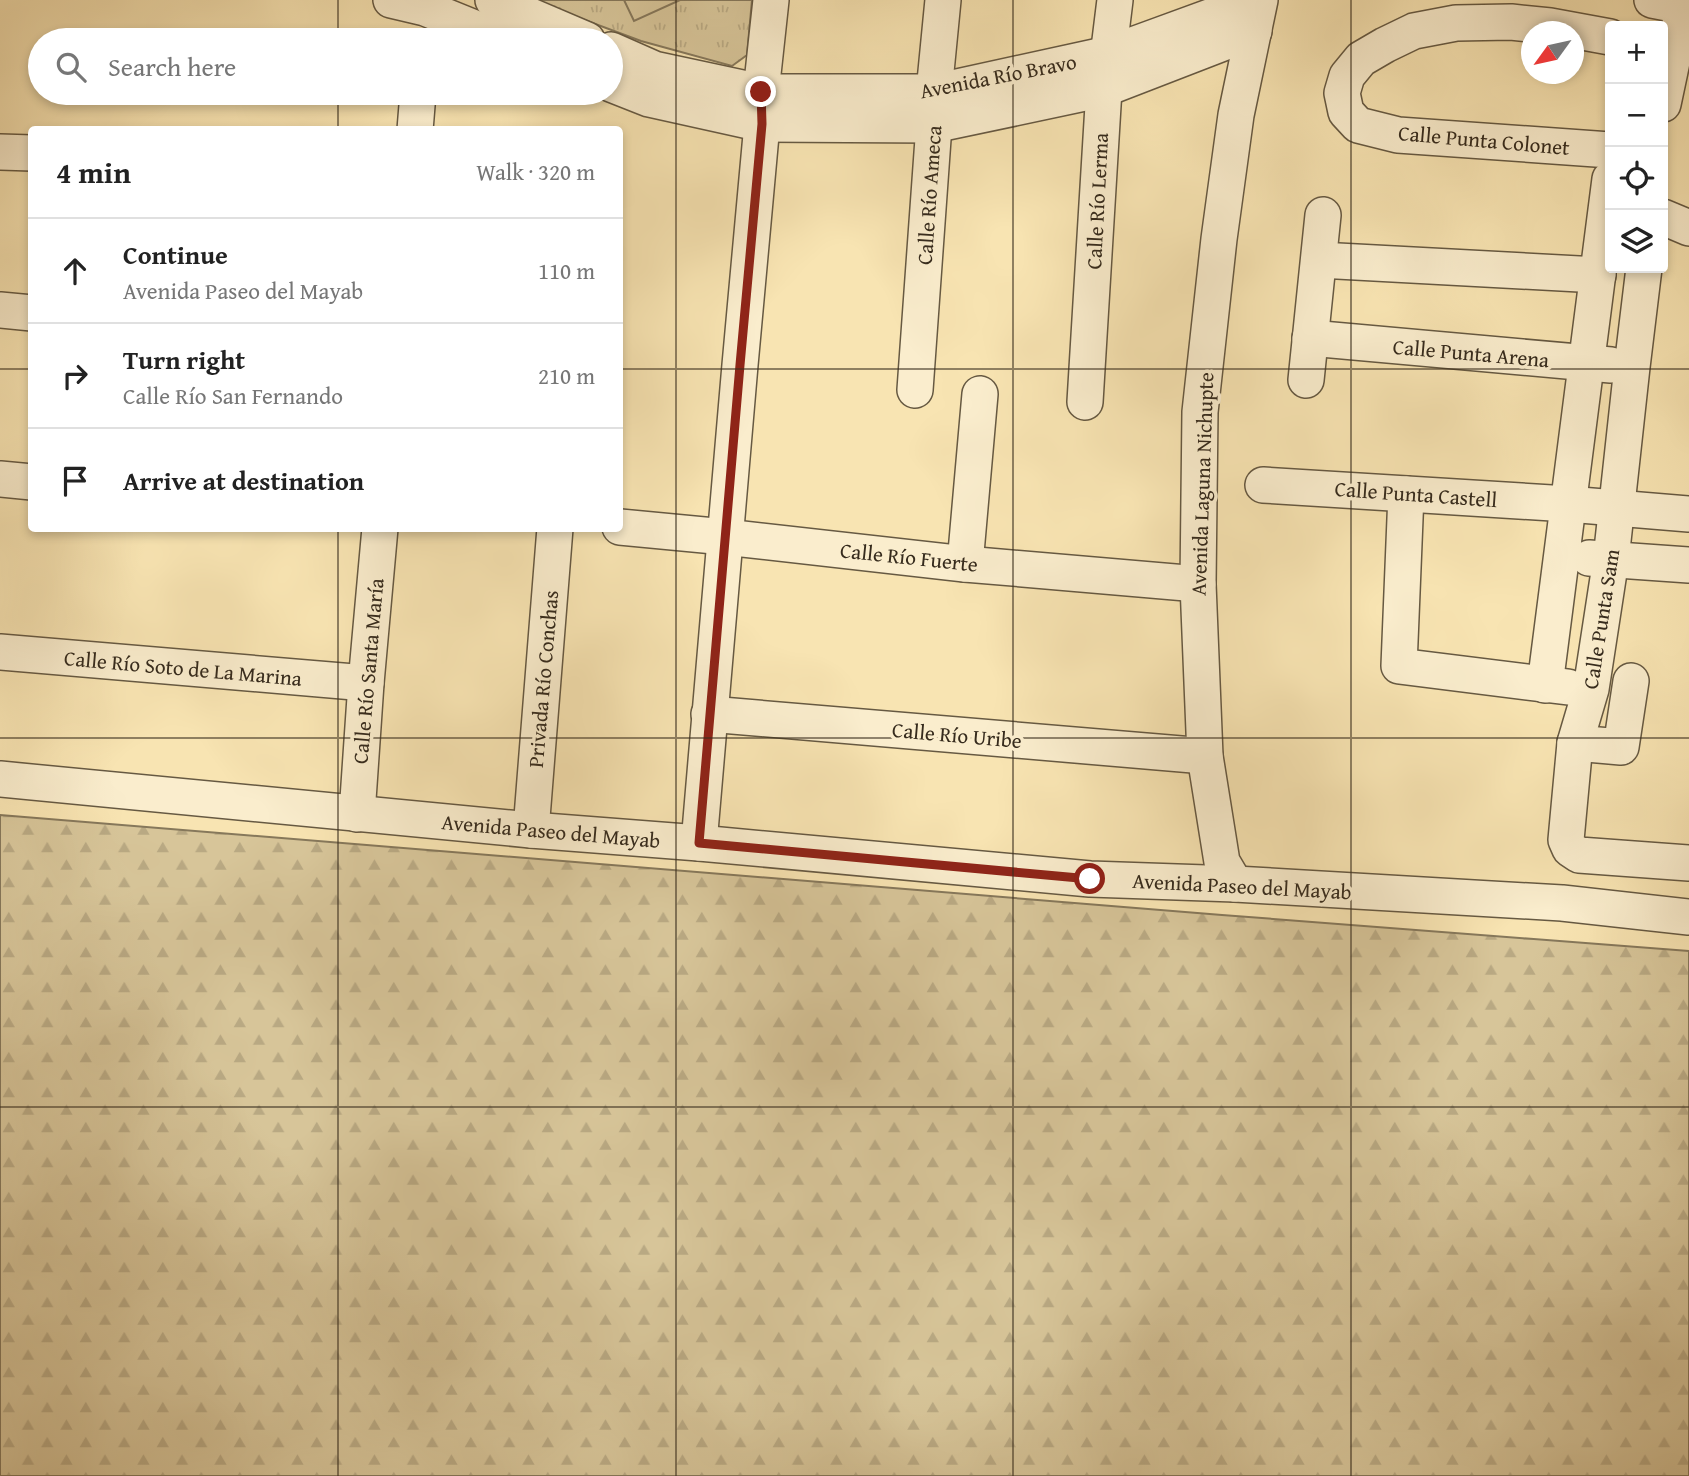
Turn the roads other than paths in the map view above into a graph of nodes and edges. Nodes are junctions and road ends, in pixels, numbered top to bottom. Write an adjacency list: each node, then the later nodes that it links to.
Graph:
1 (391, 0): 8 (street)
2 (494, 0): 11 (street)
3 (771, 0): 19 (street)
4 (943, 0): 20 (street, Calle Río Ameca)
5 (1115, 0): 13 (street, Calle Río Lerma)
6 (1672, 3): 9 (street); 15 (street)
7 (1257, 10): 13 (street, Avenida Río Bravo); 17 (street, Avenida Río Bravo); 56 (street, Avenida Laguna Nichupte)
8 (424, 16): 10 (street)
9 (1648, 21)
10 (464, 28)
11 (559, 28)
12 (1605, 36): 22 (street, Calle Punta Colonet)
13 (1108, 54): 17 (street, Calle Río Lerma); 20 (street, Avenida Río Bravo)
14 (623, 55): 19 (street, Avenida Río Bravo)
15 (1665, 84)
16 (623, 89): 19 (street, Avenida Río Bravo)
17 (1104, 89): 20 (street, Avenida Río Bravo); 40 (street, Calle Río Lerma)
18 (417, 105): 21 (street)
19 (762, 108): 20 (street, Avenida Río Bravo); 51 (street)
20 (934, 108): 38 (street, Calle Río Ameca)
21 (415, 126)
22 (1605, 150)
23 (0, 152): 24 (street)
24 (28, 153)
25 (1607, 210): 31 (street)
26 (1323, 215): 29 (street)
27 (1668, 219): 28 (street)
28 (1689, 228)
29 (1319, 260): 31 (street); 34 (street)
30 (1643, 273): 36 (street, Calle Punta Sam)
31 (1598, 275): 35 (street)
32 (0, 310): 33 (street)
33 (28, 313)
34 (1311, 338): 35 (street, Calle Punta Arena); 37 (street)
35 (1587, 363): 36 (street, Calle Punta Arena); 45 (street)
36 (1632, 367): 46 (street, Calle Punta Sam)
37 (1306, 380)
38 (915, 390)
39 (980, 394): 54 (street)
40 (1086, 402)
41 (0, 480): 42 (street)
42 (28, 482)
43 (1264, 485): 44 (street, Calle Punta Castell)
44 (1406, 494): 45 (street, Calle Punta Castell); 60 (street)
45 (1568, 504): 46 (street, Calle Punta Castell); 52 (street)
46 (1617, 509): 47 (street, Calle Punta Castell); 53 (street, Calle Punta Sam)
47 (1689, 514)
48 (623, 527): 51 (street, Calle Río Fuerte)
49 (380, 532): 59 (street, Calle Río Santa María)
50 (555, 532): 67 (street, Privada Río Conchas)
51 (725, 537): 54 (street, Calle Río Fuerte); 62 (street)
52 (1562, 556): 53 (street); 60 (street)
53 (1612, 559): 55 (street); 61 (street, Calle Punta Sam)
54 (965, 564): 56 (street, Calle Río Fuerte)
55 (1689, 565)
56 (1198, 584): 64 (street, Avenida Laguna Nichupte)
57 (0, 652): 59 (street, Calle Río Soto de La Marina)
58 (1631, 681): 63 (street)
59 (366, 683): 66 (street, Calle Río Santa María)
60 (1545, 685): 61 (street)
61 (1591, 690): 63 (street, Calle Punta Sam)
62 (709, 714): 64 (street, Calle Río Uribe); 68 (street)
63 (1576, 743): 69 (street, Calle Punta Sam)
64 (1205, 756): 70 (street, Avenida Laguna Nichupte)
65 (0, 779): 66 (street, Avenida Paseo del Mayab)
66 (357, 814): 67 (street, Avenida Paseo del Mayab)
67 (531, 830): 68 (street, Avenida Paseo del Mayab)
68 (699, 843): 70 (street, Avenida Paseo del Mayab)
69 (1689, 863)
70 (1234, 884): 71 (street, Avenida Paseo del Mayab)
71 (1689, 917)

